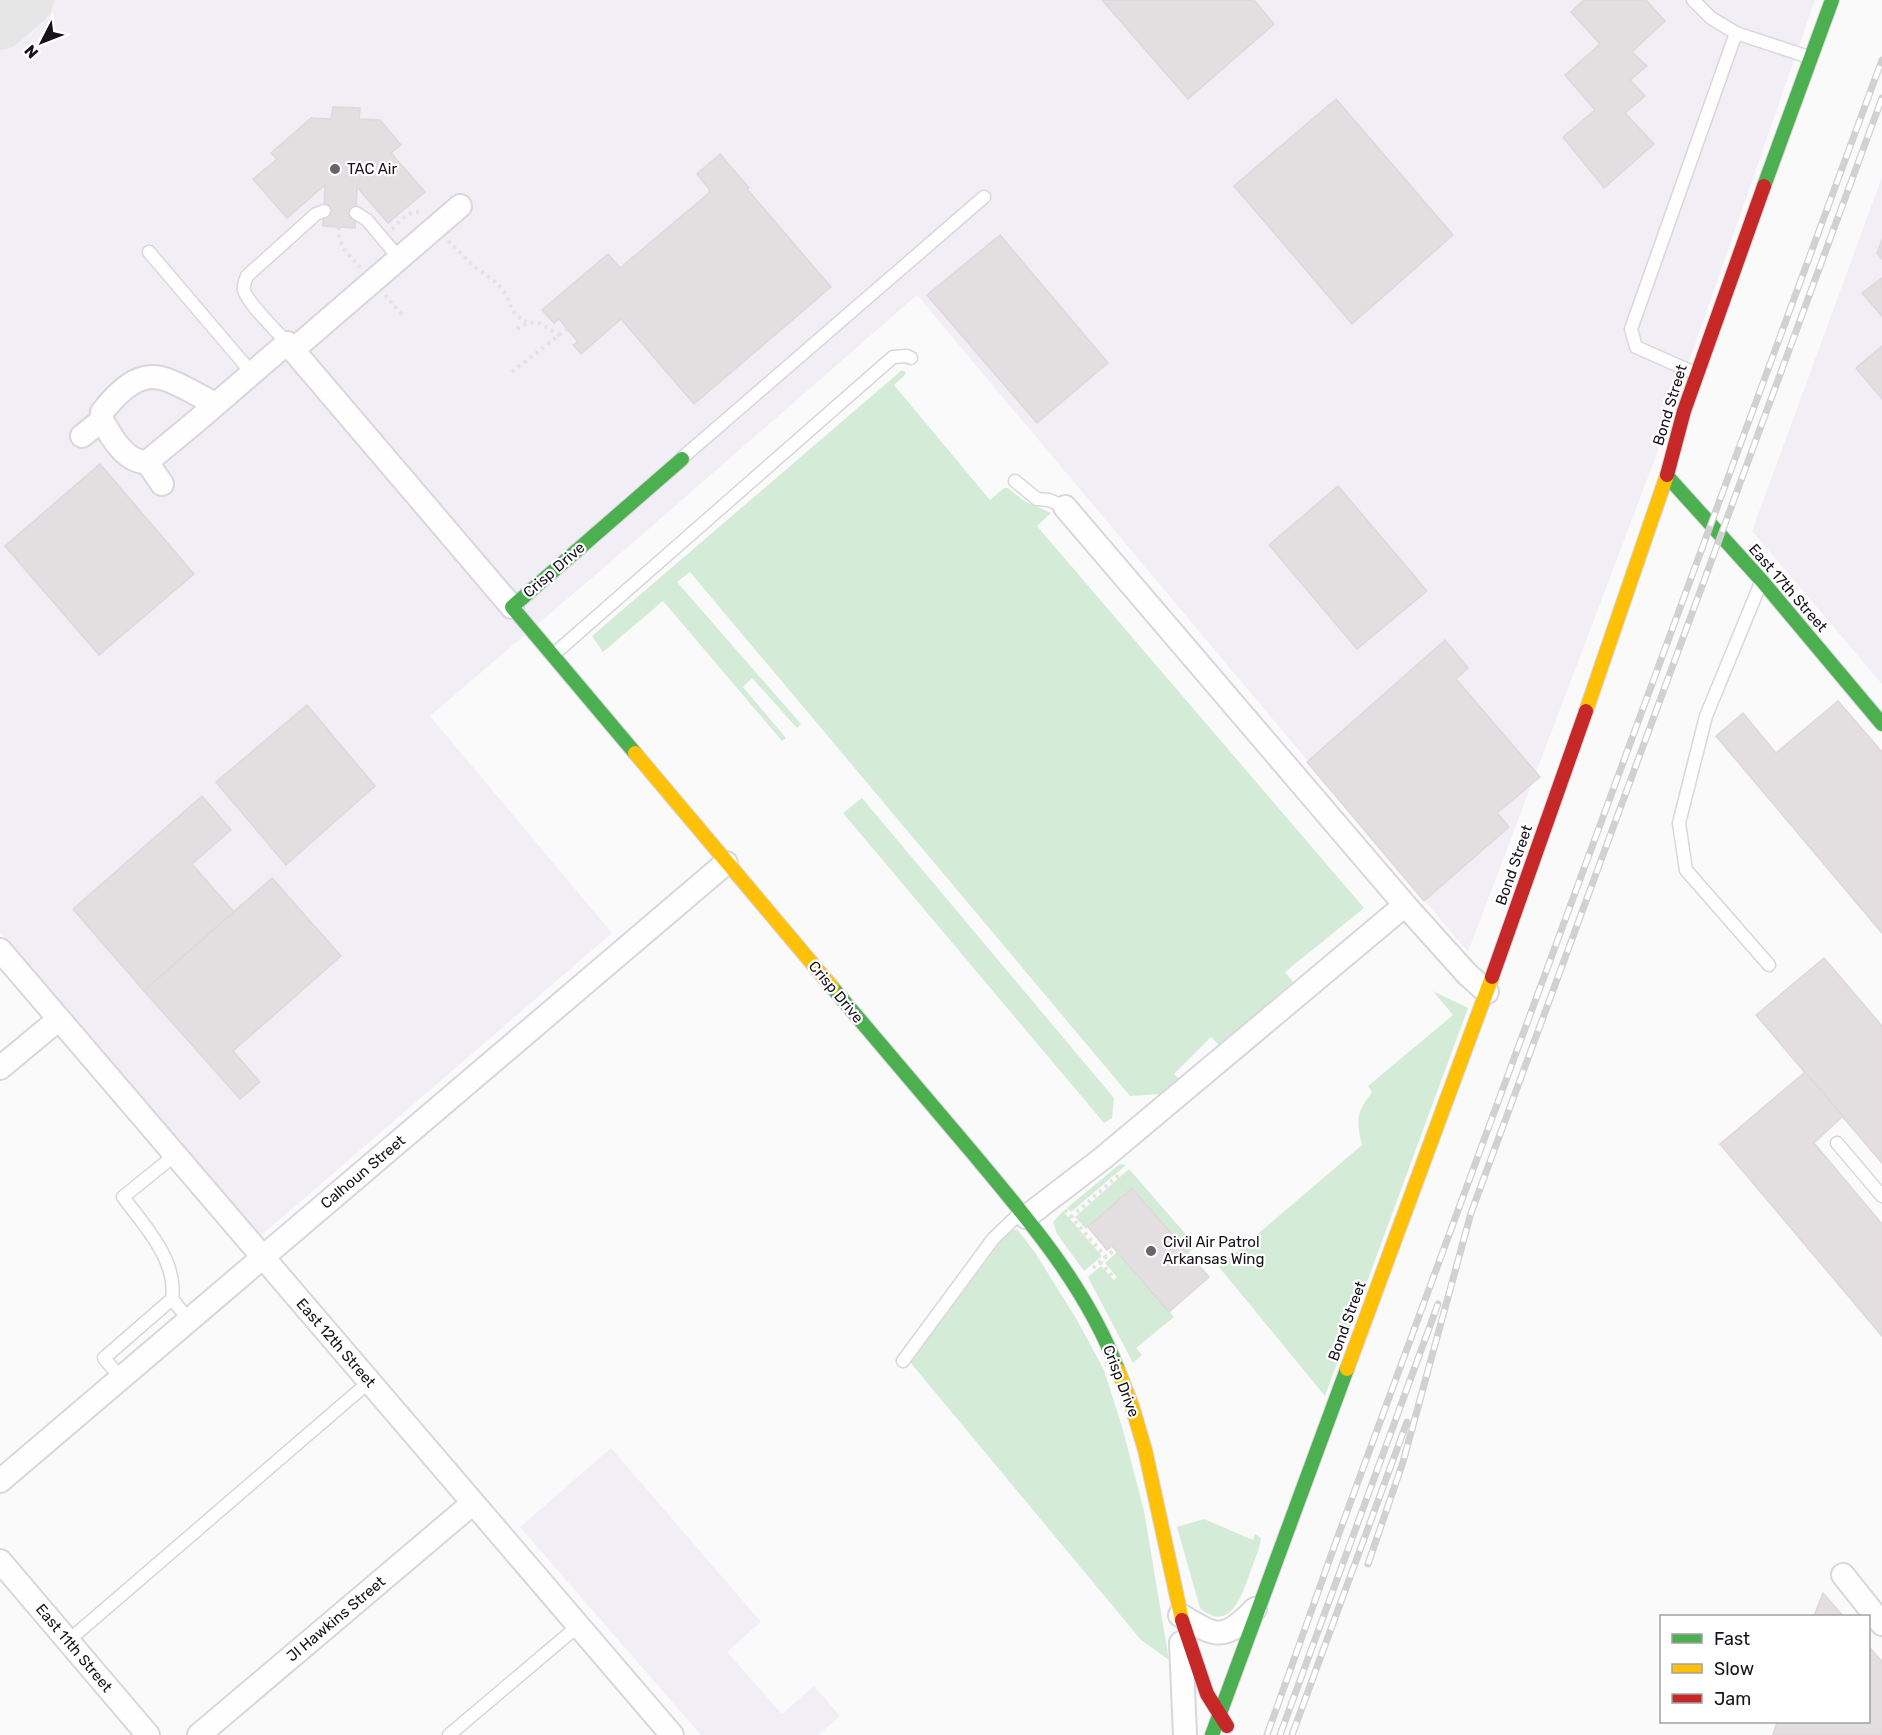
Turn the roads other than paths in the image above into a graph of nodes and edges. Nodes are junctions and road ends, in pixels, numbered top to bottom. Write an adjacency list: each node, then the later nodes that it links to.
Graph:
1 (1693, 0): 3 (lane)
2 (1832, 0): 4 (street, Bond Street)
3 (1736, 33): 4 (lane); 14 (lane)
4 (1810, 57): 14 (street, Bond Street)
5 (984, 197): 18 (lane)
6 (460, 206): 10 (street)
7 (324, 211): 11 (lane)
8 (356, 213): 10 (lane)
9 (149, 252): 13 (lane)
10 (399, 258): 11 (street)
11 (290, 346): 13 (street); 25 (street)
12 (911, 358): 26 (lane)
13 (252, 373): 15 (street)
14 (1697, 374): 20 (street, Bond Street)
15 (215, 404): 16 (street); 19 (street)
16 (102, 420): 17 (street); 19 (street)
17 (82, 436)
18 (682, 459): 25 (street, Crisp Drive)
19 (147, 462): 22 (street)
20 (1667, 476): 24 (street, East 17th Street); 32 (street, Bond Street)
21 (1015, 481): 23 (lane)
22 (162, 484)
23 (1065, 507): 29 (street)
24 (1762, 581): 27 (street, East 17th Street); 31 (lane)
25 (512, 607): 26 (street, Crisp Drive)
26 (552, 656): 28 (street, Crisp Drive)
27 (1882, 724)
28 (726, 863): 38 (street, Crisp Drive); 39 (street, Calhoun Street)
29 (1405, 906): 32 (street); 38 (street)
30 (0, 950): 33 (street, East 12th Street)
31 (1769, 964)
32 (1487, 992): 49 (street, Bond Street)
33 (59, 1019): 34 (street); 36 (street, East 12th Street)
34 (0, 1068)
35 (1837, 1143): 37 (lane)
36 (175, 1155): 39 (street, East 12th Street); 40 (lane)
37 (1882, 1196)
38 (1024, 1215): 42 (lane); 50 (street, Crisp Drive)
39 (263, 1257): 41 (street, Calhoun Street); 44 (street, East 12th Street)
40 (172, 1299): 41 (lane); 43 (lane)
41 (189, 1320): 43 (street, Calhoun Street)
42 (903, 1361)
43 (121, 1378): 45 (street, Calhoun Street)
44 (369, 1382): 46 (street, East 12th Street); 53 (lane)
45 (0, 1481)
46 (473, 1503): 52 (street, East 12th Street); 56 (street, Jl Hawkins Street)
47 (0, 1561): 53 (street, East 11th Street)
48 (1843, 1575): 51 (street)
49 (1262, 1602): 50 (street); 54 (street, Bond Street)
50 (1180, 1615): 54 (street, Crisp Drive); 59 (street, Crisp Drive)
51 (1882, 1624)
52 (578, 1626): 57 (lane); 58 (street, East 12th Street)
53 (68, 1641): 55 (street, East 11th Street)
54 (1220, 1714): 60 (street, Bond Street); 61 (street, Crisp Drive)
55 (148, 1735)
56 (199, 1735)
57 (449, 1735)
58 (672, 1735)
59 (1185, 1735)
60 (1212, 1735)
61 (1233, 1735)

